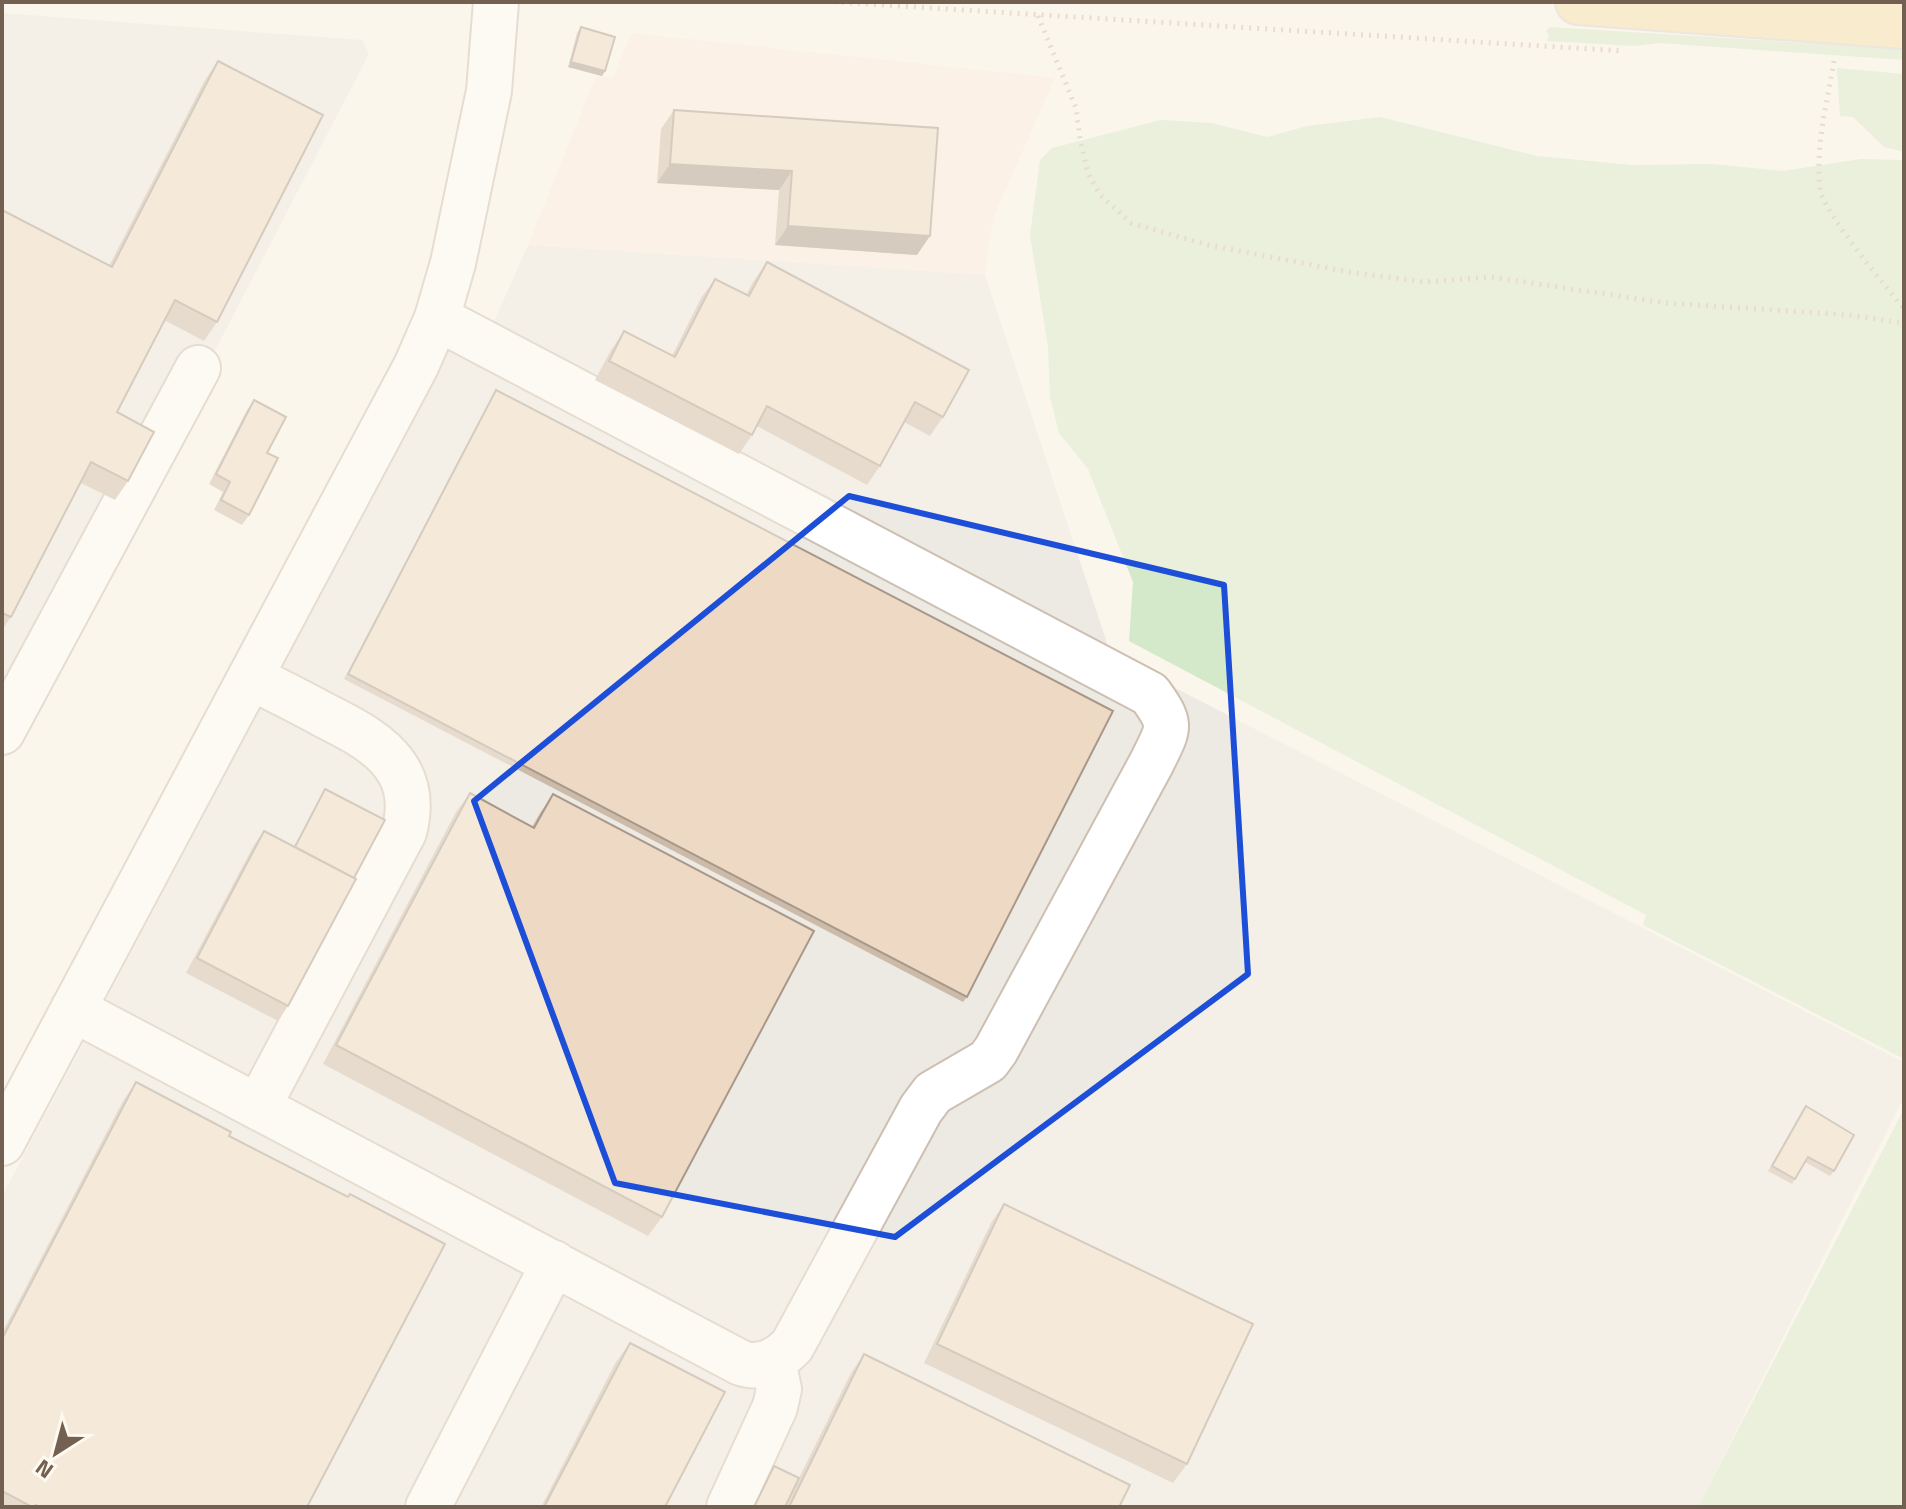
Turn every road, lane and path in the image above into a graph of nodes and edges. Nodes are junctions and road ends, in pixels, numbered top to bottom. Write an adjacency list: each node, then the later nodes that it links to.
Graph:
1 (496, 2): 9 (lane)
2 (834, 2): 4 (path)
3 (1578, 2): 5 (main road)
4 (1038, 16): 6 (path); 10 (path)
5 (1904, 26)
6 (1623, 51)
7 (1834, 61): 8 (path)
8 (1904, 309)
9 (437, 318): 12 (lane); 18 (lane)
10 (1904, 323)
11 (198, 368): 13 (lane)
12 (250, 677): 14 (lane); 15 (lane)
13 (2, 732)
14 (73, 1009): 15 (lane); 16 (lane)
15 (259, 1105): 17 (lane)
16 (2, 1143)
17 (554, 1263): 18 (lane); 19 (lane)
18 (773, 1361): 20 (lane)
19 (428, 1507)
20 (729, 1507)

